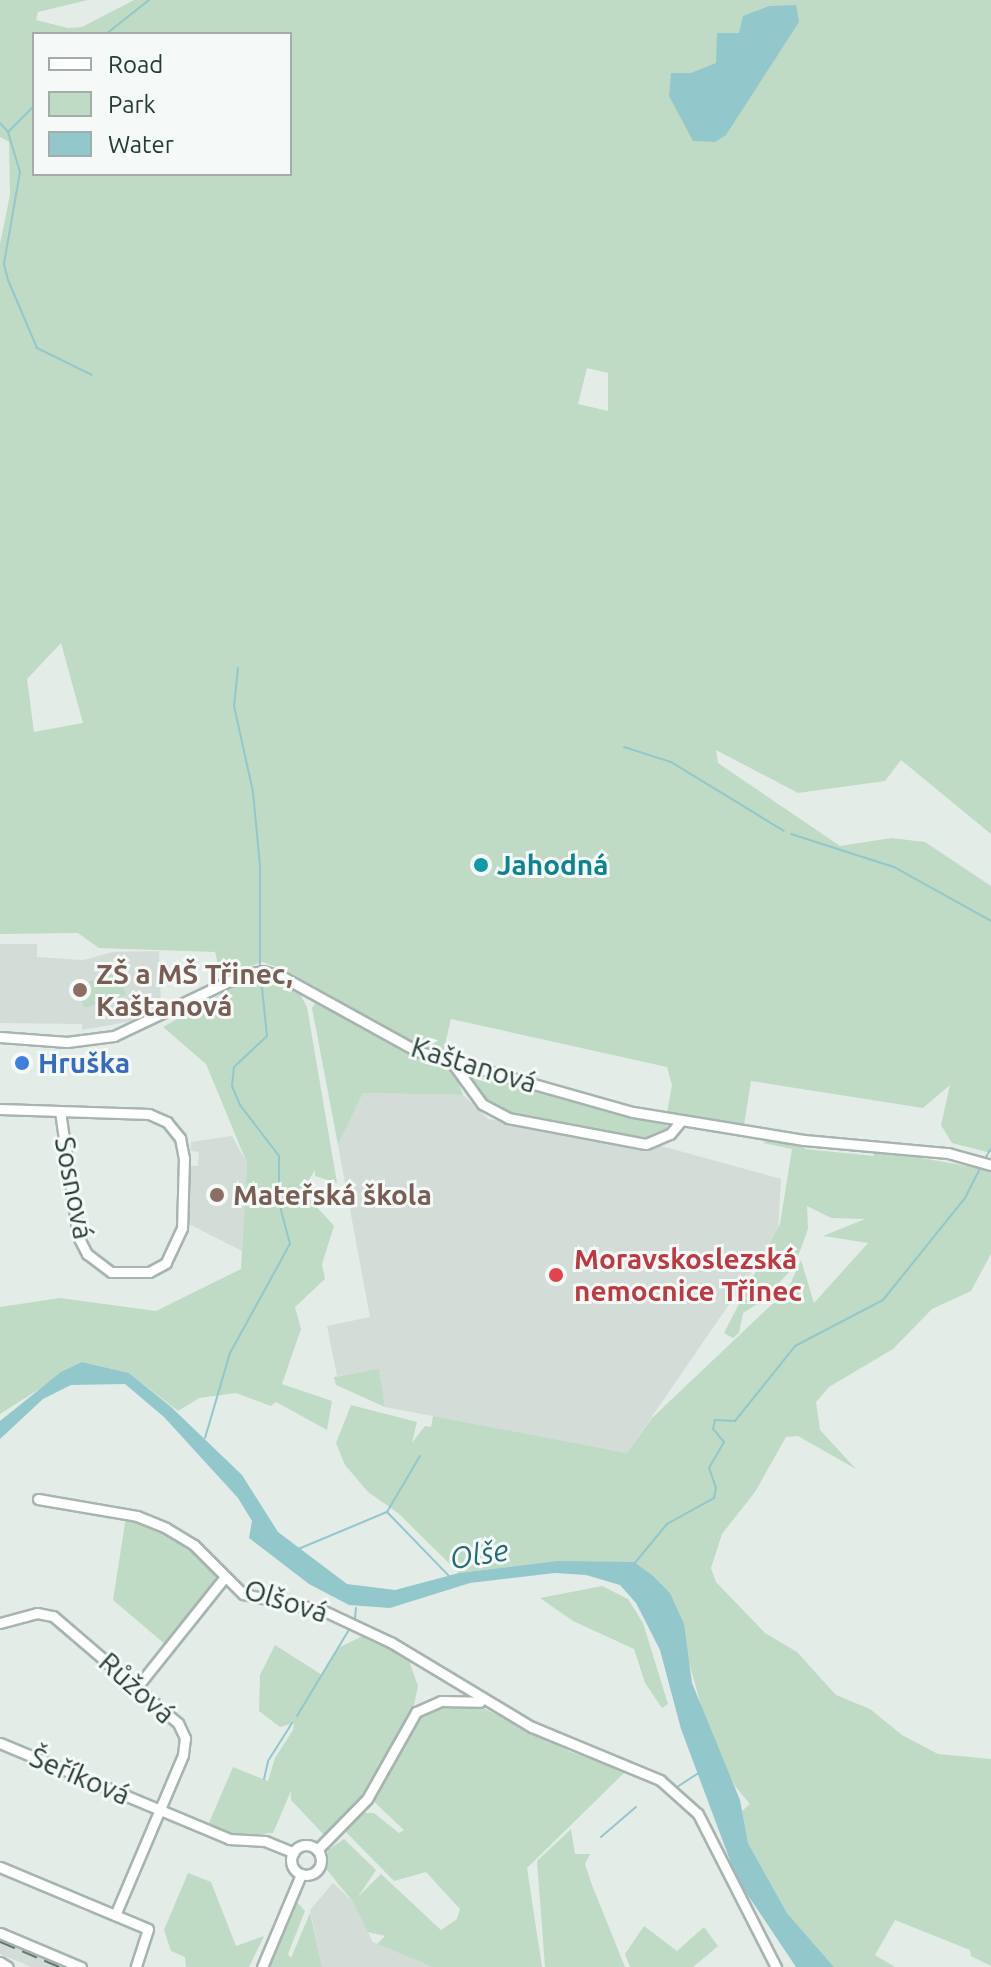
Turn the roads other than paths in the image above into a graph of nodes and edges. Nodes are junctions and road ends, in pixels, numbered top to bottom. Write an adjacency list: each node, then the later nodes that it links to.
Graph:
1 (0, 1037): 2 (street, Kaštanová)
2 (451, 1061): 5 (street, Kaštanová); 5 (street)
3 (0, 1109): 4 (street, Sosnová)
4 (60, 1111): 4 (street, Sosnová)
5 (681, 1121): 6 (street, Kaštanová)
6 (991, 1165)
7 (38, 1499): 8 (street, Olšová)
8 (224, 1578): 10 (street); 11 (street, Olšová)
9 (0, 1623): 10 (street, Růžová)
10 (137, 1687): 13 (street, Růžová)
11 (487, 1703): 14 (street, Olšová); 25 (street, Olšová)
12 (0, 1743): 13 (street, Šeříková)
13 (160, 1810): 15 (street); 18 (street, Růžová)
14 (317, 1850): 15 (street); 17 (street, Olšová)
15 (294, 1853): 17 (street)
16 (0, 1867): 18 (street)
17 (301, 1874): 24 (street)
18 (115, 1915): 23 (street)
19 (0, 1933): 22 (street)
20 (0, 1962): 21 (street)
21 (8, 1967)
22 (81, 1967)
23 (136, 1967)
24 (262, 1967)
25 (776, 1967)

